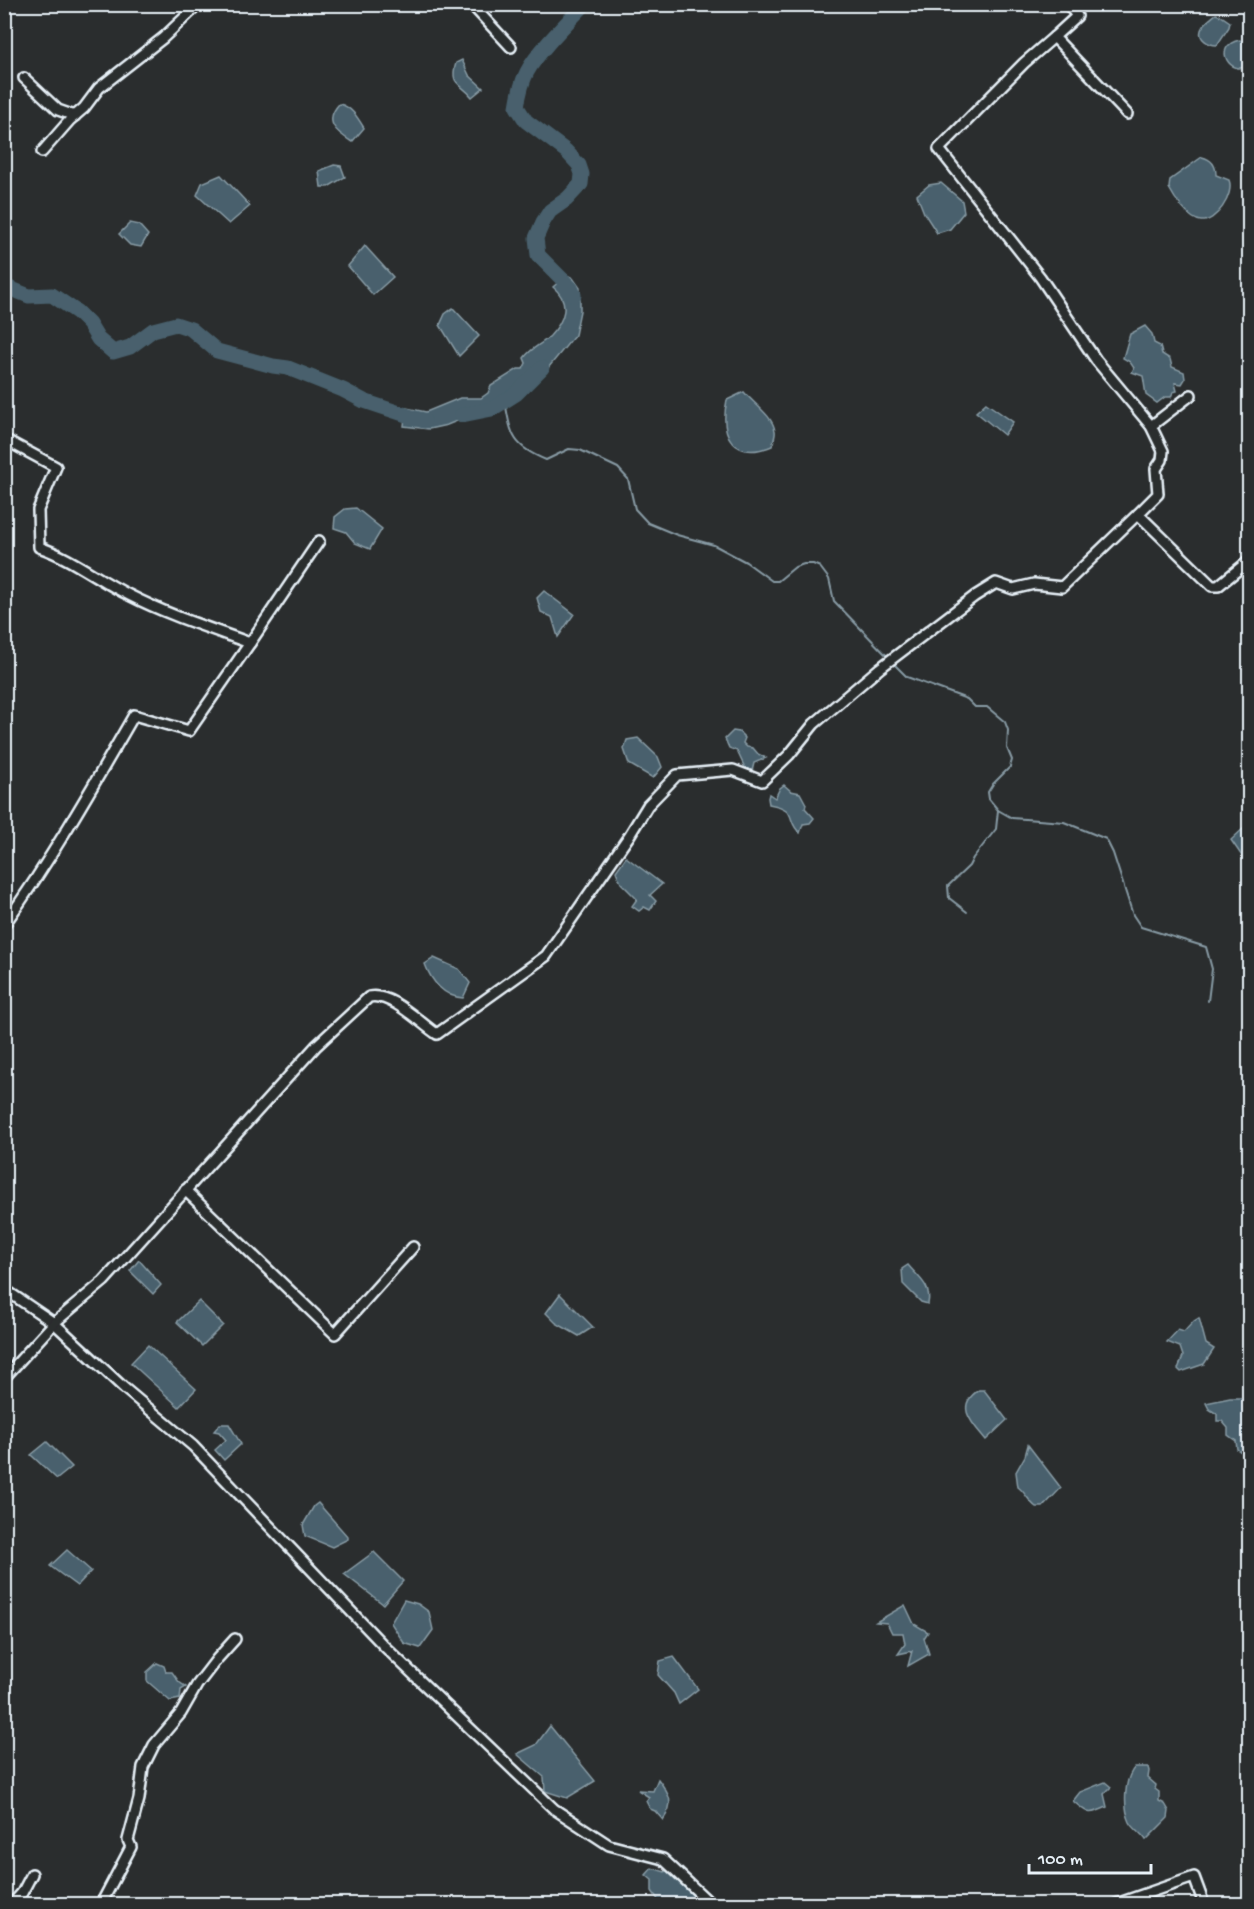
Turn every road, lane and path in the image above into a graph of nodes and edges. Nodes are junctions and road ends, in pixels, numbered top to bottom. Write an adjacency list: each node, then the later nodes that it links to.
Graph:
1 (199, 4): 8 (street)
2 (471, 4): 5 (street)
3 (1068, 4): 4 (street)
4 (1054, 37): 7 (street); 11 (street)
5 (511, 47)
6 (24, 78): 8 (street)
7 (1127, 114)
8 (75, 116): 9 (street)
9 (42, 152)
10 (1191, 395): 11 (street)
11 (1151, 426): 13 (street)
12 (4, 439): 16 (street)
13 (1138, 514): 15 (street); 18 (street)
14 (319, 541): 16 (street)
15 (1250, 560)
16 (250, 643): 17 (street)
17 (4, 925)
18 (185, 1190): 19 (street); 21 (street)
19 (413, 1247)
20 (4, 1288): 21 (street)
21 (54, 1323): 22 (street); 27 (street)
22 (4, 1378)
23 (236, 1639): 26 (street)
24 (32, 1874): 25 (street)
25 (12, 1905)
26 (101, 1905)
27 (711, 1905)
28 (1116, 1905): 29 (street)
29 (1204, 1905)

